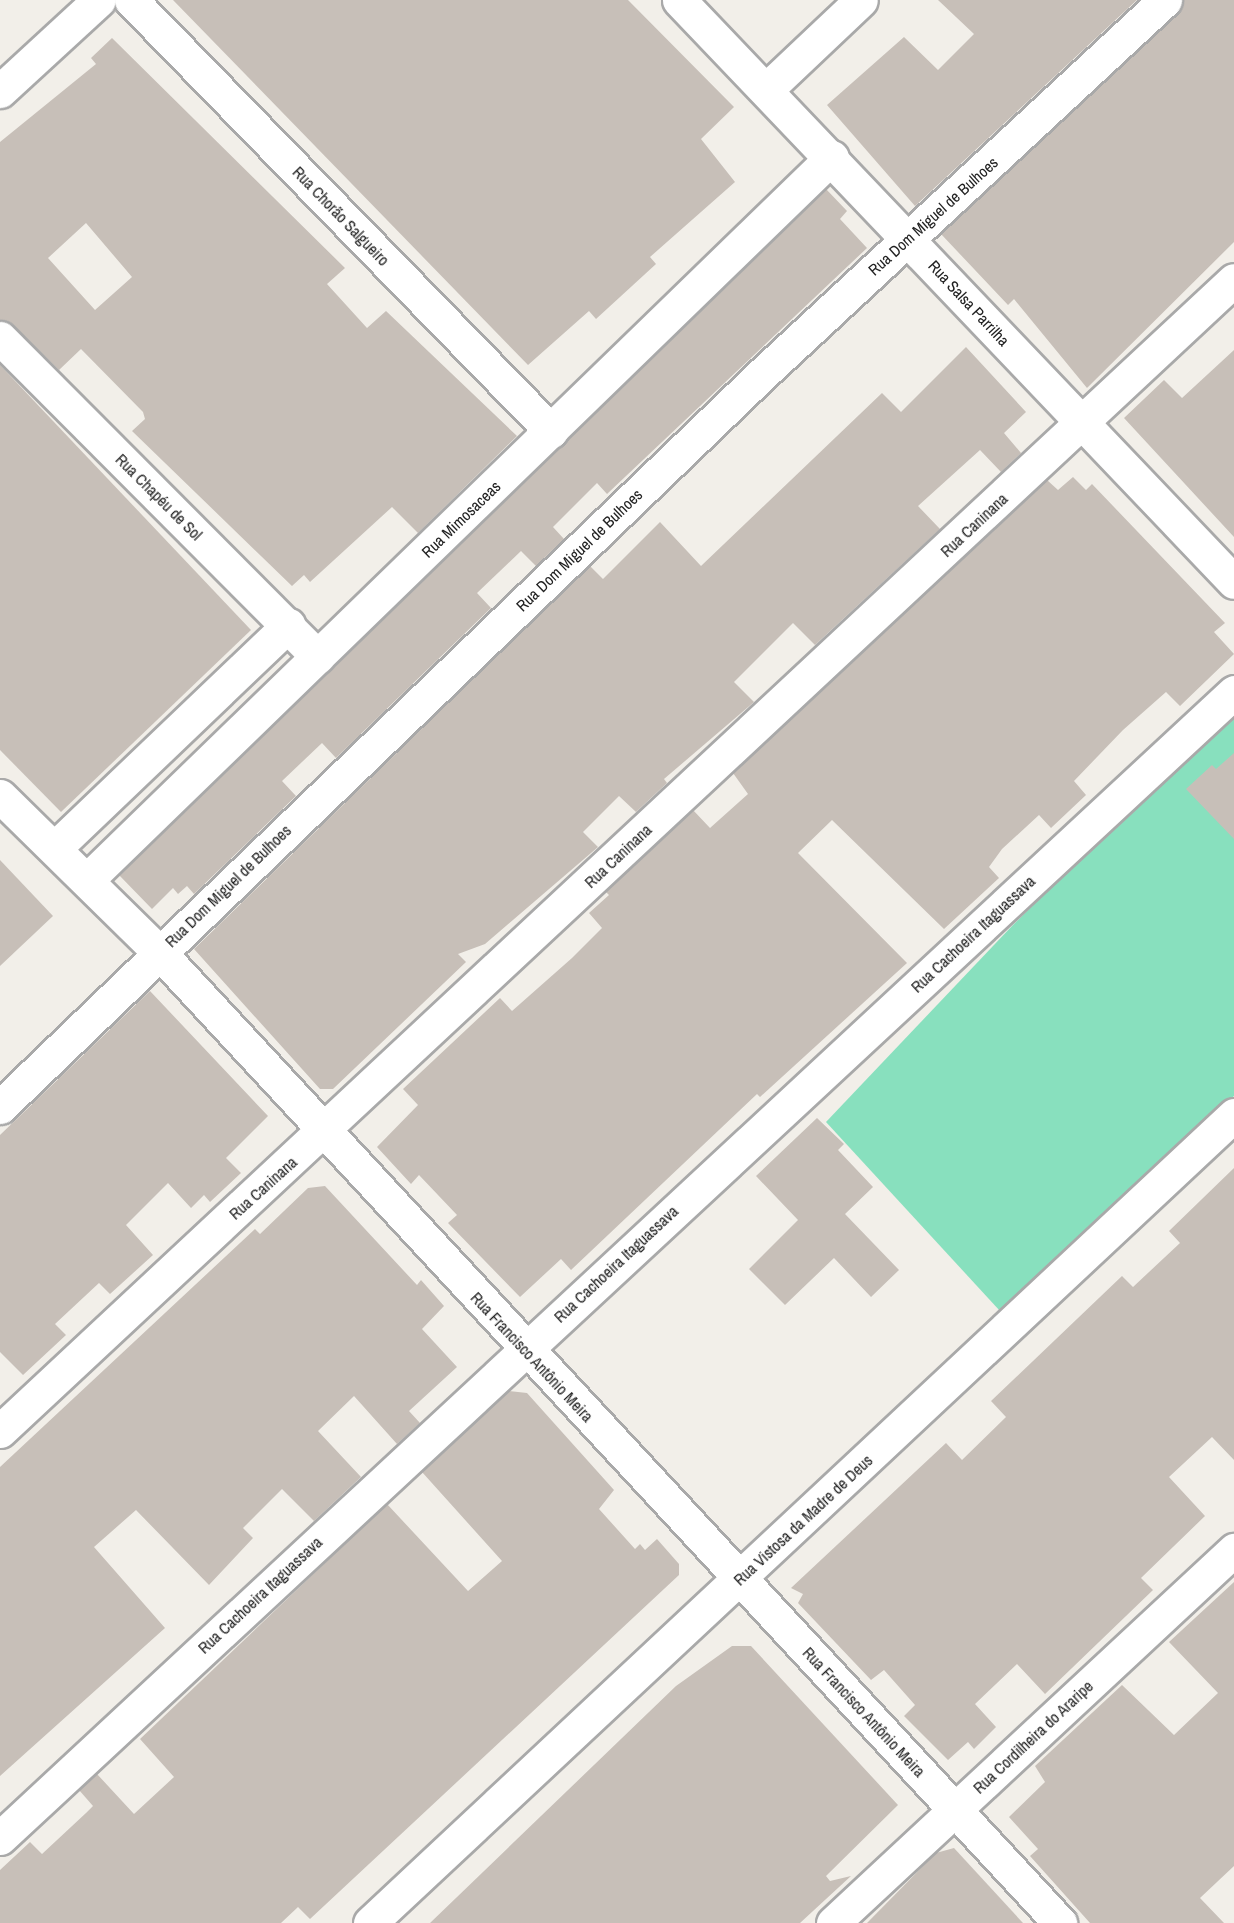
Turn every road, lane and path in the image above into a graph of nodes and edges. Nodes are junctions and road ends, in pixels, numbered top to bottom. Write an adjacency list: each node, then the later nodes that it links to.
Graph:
1 (99, 0): 7 (street)
2 (131, 0): 13 (street, Rua Chorão Salgueiro)
3 (678, 0): 6 (street, Rua Salsa Parrilha)
4 (861, 0): 6 (street)
5 (1166, 0): 9 (street, Rua Dom Miguel de Bulhoes)
6 (767, 88): 8 (street, Rua Salsa Parrilha)
7 (0, 91)
8 (832, 157): 9 (street, Rua Salsa Parrilha); 13 (street, Rua Mimosaceas)
9 (909, 238): 12 (street, Rua Salsa Parrilha); 21 (street, Rua Dom Miguel de Bulhoes)
10 (1234, 280): 12 (street, Rua Caninana)
11 (0, 338): 15 (street, Rua Chapéu de Sol)
12 (1083, 424): 14 (street, Rua Salsa Parrilha); 24 (street, Rua Caninana)
13 (551, 431): 16 (street, Rua Mimosaceas)
14 (1234, 582)
15 (288, 625): 16 (street, Rua Chapéu de Sol); 19 (street)
16 (318, 657): 20 (street, Rua Mimosaceas)
17 (1234, 692): 25 (street, Rua Cachoeira Itaguassava)
18 (0, 796): 19 (street, Rua Francisco Antônio Meira)
19 (55, 848): 20 (street, Rua Francisco Antônio Meira)
20 (87, 880): 21 (street, Rua Francisco Antônio Meira)
21 (159, 952): 22 (street, Rua Dom Miguel de Bulhoes); 24 (street, Rua Francisco Antônio Meira)
22 (0, 1107)
23 (1234, 1115): 28 (street, Rua Vistosa da Madre de Deus)
24 (323, 1132): 25 (street, Rua Francisco Antônio Meira); 26 (street, Rua Caninana)
25 (525, 1349): 28 (street, Rua Francisco Antônio Meira); 30 (street, Rua Cachoeira Itaguassava)
26 (0, 1431)
27 (1234, 1550): 29 (street, Rua Cordilheira do Araripe)
28 (741, 1578): 29 (street, Rua Francisco Antônio Meira); 31 (street, Rua Vistosa da Madre de Deus)
29 (955, 1809): 32 (street, Rua Cordilheira do Araripe); 33 (street, Rua Francisco Antônio Meira)
30 (0, 1838)
31 (370, 1923)
32 (833, 1923)
33 (1060, 1923)

